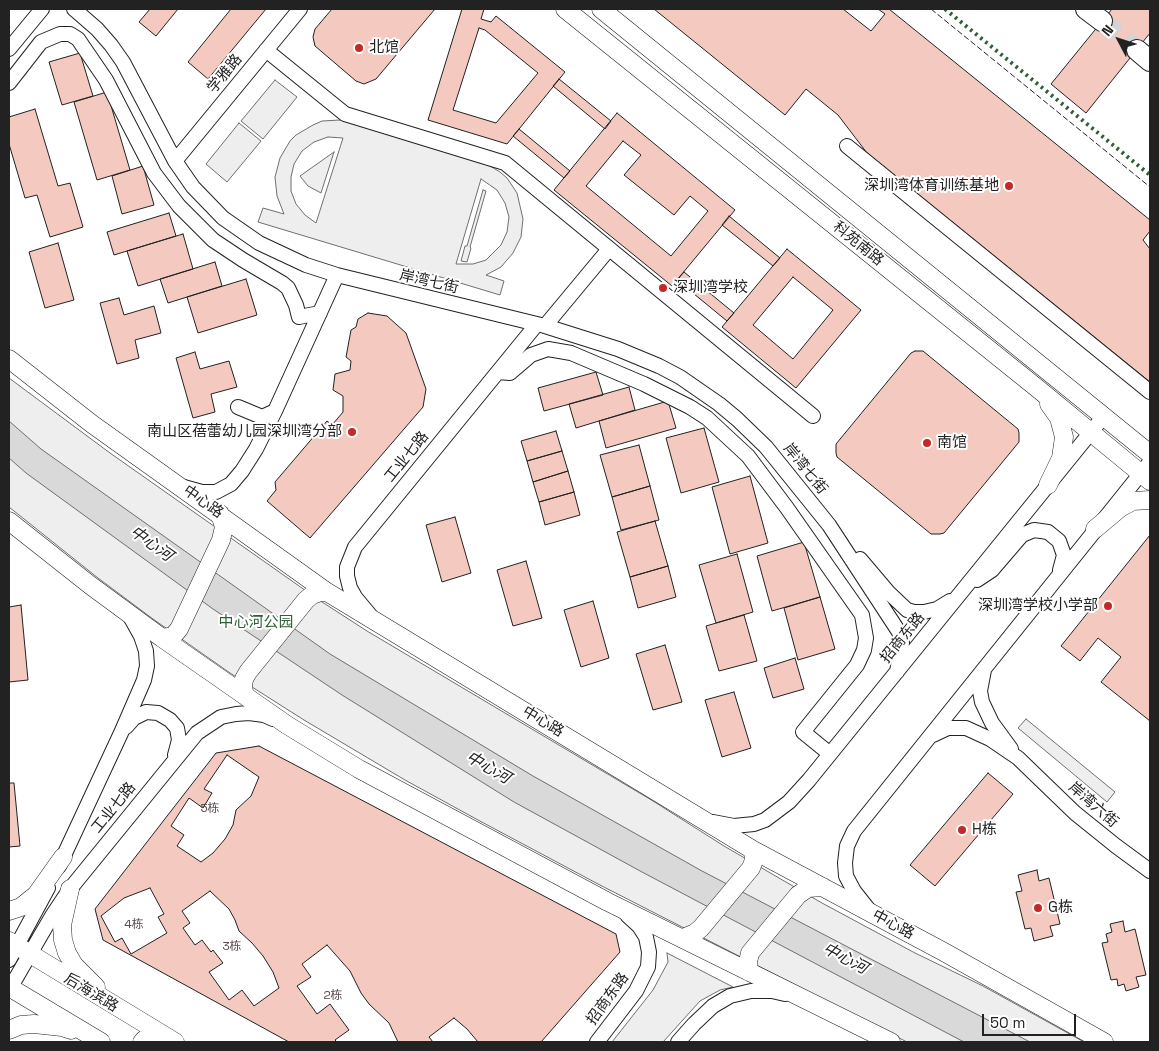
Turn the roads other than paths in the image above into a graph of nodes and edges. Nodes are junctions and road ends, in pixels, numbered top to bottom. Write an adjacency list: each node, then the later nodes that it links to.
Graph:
1 (42, 9): 8 (street)
2 (74, 9): 12 (street, 岸湾七街)
3 (300, 9): 9 (street, 学雅路)
4 (565, 9): 19 (main road, 科苑南路)
5 (601, 9): 24 (main road, 科苑南路)
6 (1086, 9): 7 (highway)
7 (1102, 21)
8 (9, 49)
9 (266, 50): 12 (street, 学雅路); 13 (street)
10 (9, 83): 15 (street)
11 (847, 146): 20 (street)
12 (175, 161): 14 (street, 岸湾七街)
13 (609, 249): 16 (street, 工业七路); 23 (street)
14 (337, 275): 15 (street); 16 (street, 岸湾七街)
15 (320, 313): 22 (street)
16 (541, 325): 18 (street, 工业七路); 33 (street, 岸湾七街)
17 (9, 359): 29 (main road, 中心路)
18 (498, 372): 39 (street, 工业七路); 47 (street)
19 (1037, 388): 25 (main road, 科苑南路); 28 (main road)
20 (1150, 392)
21 (238, 407): 22 (street)
22 (275, 411): 29 (street)
23 (814, 416)
24 (1104, 416): 25 (street, 招商东路); 26 (main road, 科苑南路)
25 (1091, 432): 27 (main road, 科苑南路); 28 (street, 招商东路)
26 (1150, 454)
27 (1147, 472): 34 (street)
28 (1048, 485): 36 (street, 招商东路)
29 (181, 487): 31 (main road, 中心路)
30 (1150, 500): 34 (main road)
31 (220, 514): 37 (main road, 中心路); 40 (main road)
32 (9, 521): 38 (main road)
33 (829, 525): 36 (street); 42 (street)
34 (1095, 529): 35 (street)
35 (1059, 574): 36 (street); 41 (street)
36 (963, 590): 42 (street, 招商东路)
37 (328, 592): 39 (main road, 中心路); 43 (main road)
38 (128, 613): 40 (main road); 45 (street, 工业七路)
39 (374, 619): 50 (main road, 中心路)
40 (162, 638): 43 (main road)
41 (985, 668): 46 (street); 48 (street)
42 (897, 672): 47 (street, 招商东路)
43 (244, 696): 44 (main road)
44 (288, 725): 49 (street, 工业七路); 56 (main road)
45 (121, 733): 49 (street); 52 (street, 工业七路)
46 (928, 738): 48 (street); 58 (street)
47 (830, 754): 50 (street, 招商东路)
48 (1018, 758): 53 (street, 岸湾六街)
49 (173, 760): 55 (street, 工业七路)
50 (697, 817): 51 (main road, 中心路)
51 (754, 850): 54 (main road, 中心路); 59 (main road)
52 (63, 857): 57 (main road); 60 (street, 工业七路)
53 (1150, 871)
54 (823, 887): 58 (main road, 中心路); 61 (main road)
55 (70, 889): 60 (street, 工业七路); 64 (main road)
56 (608, 902): 59 (main road); 69 (street, 招商东路)
57 (9, 911)
58 (873, 915): 72 (main road, 中心路)
59 (683, 938): 61 (main road)
60 (16, 951): 62 (street, 工业七路); 64 (main road, 后海滨路)
61 (749, 972): 63 (main road)
62 (9, 988): 67 (main road)
63 (803, 999): 70 (street); 71 (main road)
64 (122, 1011): 66 (main road, 后海滨路)
65 (9, 1030): 67 (main road)
66 (168, 1038): 68 (main road)
67 (97, 1040)
68 (142, 1042)
69 (597, 1042)
70 (678, 1042)
71 (891, 1042)
72 (1104, 1042)

